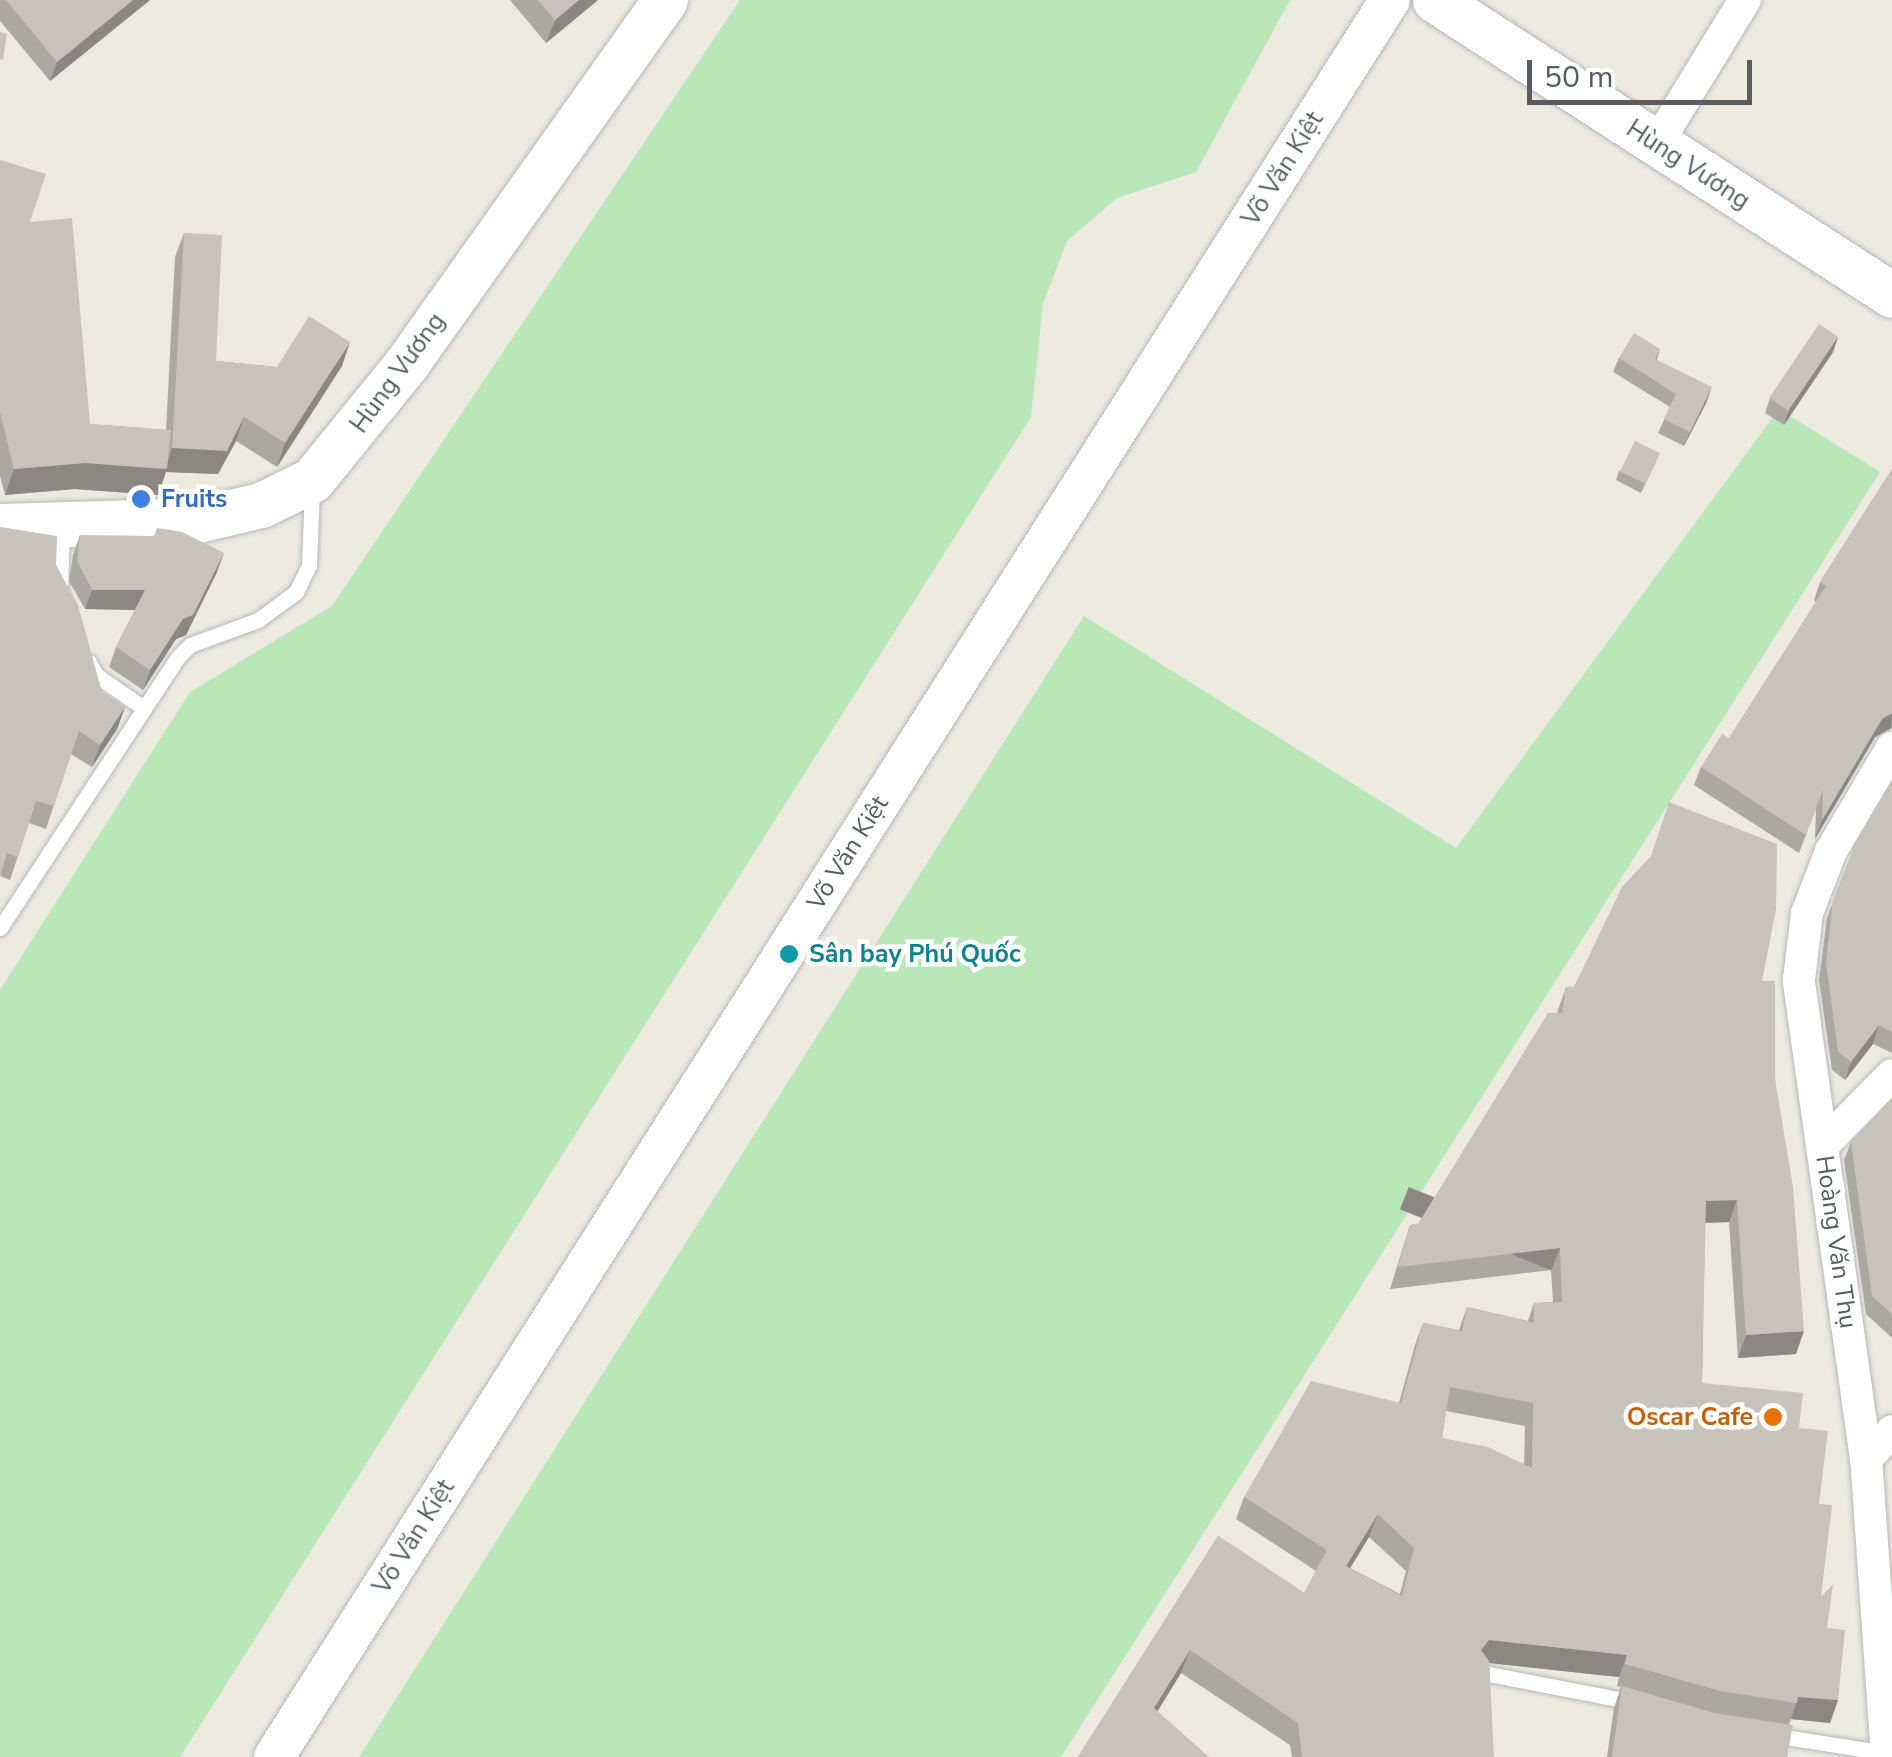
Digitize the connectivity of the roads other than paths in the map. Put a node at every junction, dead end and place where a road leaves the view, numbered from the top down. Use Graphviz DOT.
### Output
graph roads {
  1 [pos="665,0"];
  2 [pos="1390,0"];
  3 [pos="1435,0"];
  4 [pos="1745,0"];
  5 [pos="1656,145"];
  6 [pos="1892,295"];
  7 [pos="312,480"];
  8 [pos="62,525"];
  9 [pos="0,526"];
  10 [pos="71,611"];
  11 [pos="83,638"];
  12 [pos="142,707"];
  13 [pos="1892,748"];
  14 [pos="0,928"];
  15 [pos="1892,1075"];
  16 [pos="1823,1145"];
  17 [pos="1892,1431"];
  18 [pos="1866,1459"];
  19 [pos="1484,1674"];
  20 [pos="1655,1708"];
  21 [pos="1749,1731"];
  22 [pos="1887,1755"];
  23 [pos="274,1757"];
  1 -- 7 [label="main road, Hùng Vương"];
  2 -- 23 [label="street, Võ Văn Kiệt"];
  3 -- 5 [label="main road, Hùng Vương"];
  4 -- 5 [label="street"];
  5 -- 6 [label="main road, Hùng Vương"];
  7 -- 8 [label="main road, Hùng Vương"];
  7 -- 12 [label="lane"];
  8 -- 9 [label="main road, Hùng Vương"];
  8 -- 10 [label="lane"];
  11 -- 12 [label="lane"];
  12 -- 14 [label="lane"];
  13 -- 16 [label="street, Hoàng Văn Thụ"];
  15 -- 16 [label="street"];
  16 -- 18 [label="street, Hoàng Văn Thụ"];
  17 -- 18 [label="street"];
  18 -- 22 [label="street, Hoàng Văn Thụ"];
  19 -- 20 [label="lane"];
  21 -- 22 [label="lane"];
}
